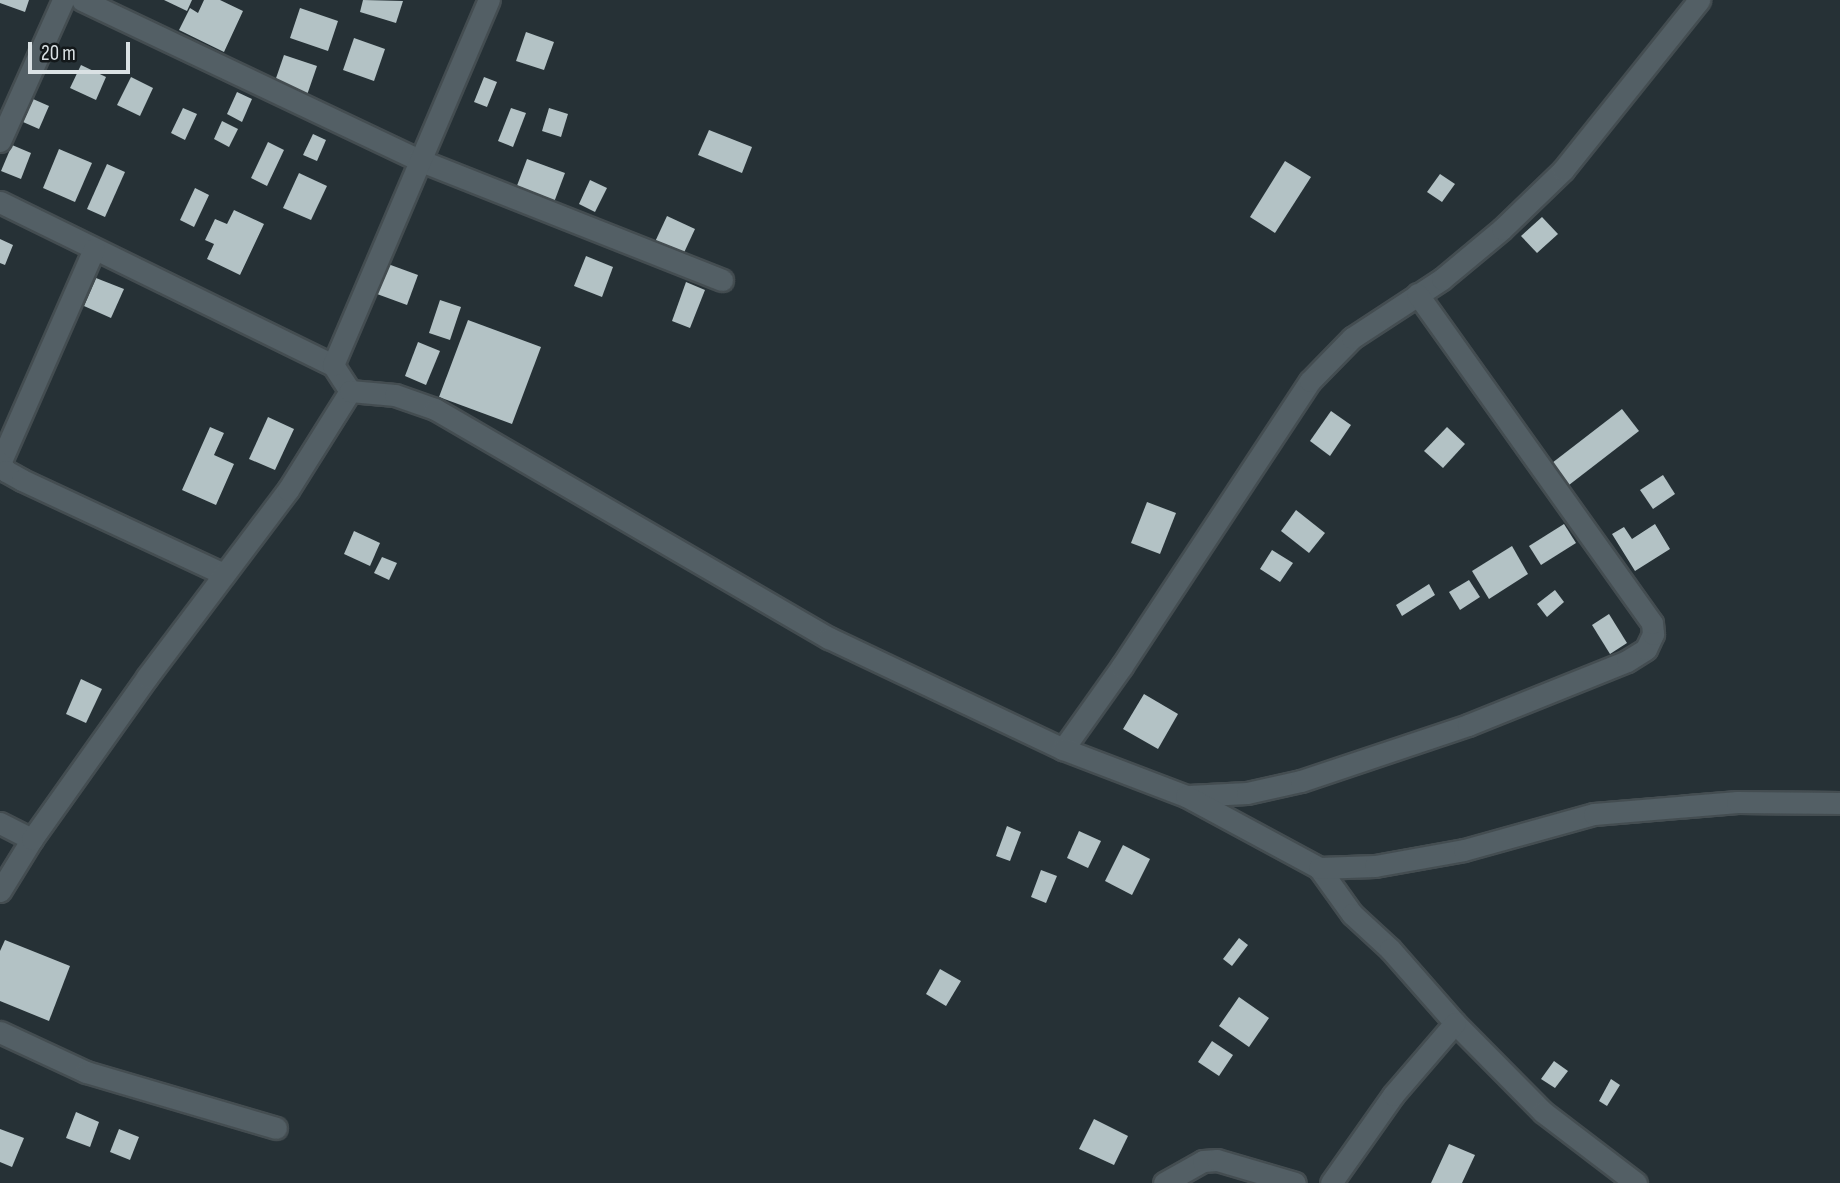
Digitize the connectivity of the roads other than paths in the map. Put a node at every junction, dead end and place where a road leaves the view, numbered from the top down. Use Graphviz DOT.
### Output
graph roads {
  1 [pos="63,0"];
  2 [pos="82,0"];
  3 [pos="489,0"];
  4 [pos="1699,0"];
  5 [pos="0,141"];
  6 [pos="419,160"];
  7 [pos="0,202"];
  8 [pos="94,249"];
  9 [pos="722,280"];
  10 [pos="1417,294"];
  11 [pos="333,365"];
  12 [pos="350,391"];
  13 [pos="224,574"];
  14 [pos="1063,749"];
  15 [pos="1186,796"];
  16 [pos="1840,803"];
  17 [pos="0,823"];
  18 [pos="32,839"];
  19 [pos="1318,868"];
  20 [pos="0,891"];
  21 [pos="1455,1023"];
  22 [pos="0,1032"];
  23 [pos="276,1128"];
  24 [pos="1164,1183"];
  25 [pos="1295,1183"];
  26 [pos="1331,1183"];
  27 [pos="1636,1183"];
  1 -- 5 [label="street"];
  2 -- 6 [label="street"];
  3 -- 6 [label="street"];
  4 -- 10 [label="street"];
  6 -- 9 [label="street"];
  6 -- 11 [label="street"];
  7 -- 8 [label="street"];
  8 -- 11 [label="street"];
  8 -- 13 [label="street"];
  10 -- 14 [label="street"];
  10 -- 15 [label="street"];
  11 -- 12 [label="street"];
  12 -- 13 [label="street"];
  12 -- 14 [label="street"];
  13 -- 18 [label="street"];
  14 -- 15 [label="street"];
  15 -- 19 [label="street"];
  16 -- 19 [label="street"];
  17 -- 18 [label="street"];
  18 -- 20 [label="street"];
  19 -- 21 [label="street"];
  21 -- 26 [label="street"];
  21 -- 27 [label="street"];
  22 -- 23 [label="street"];
  24 -- 25 [label="street"];
}
